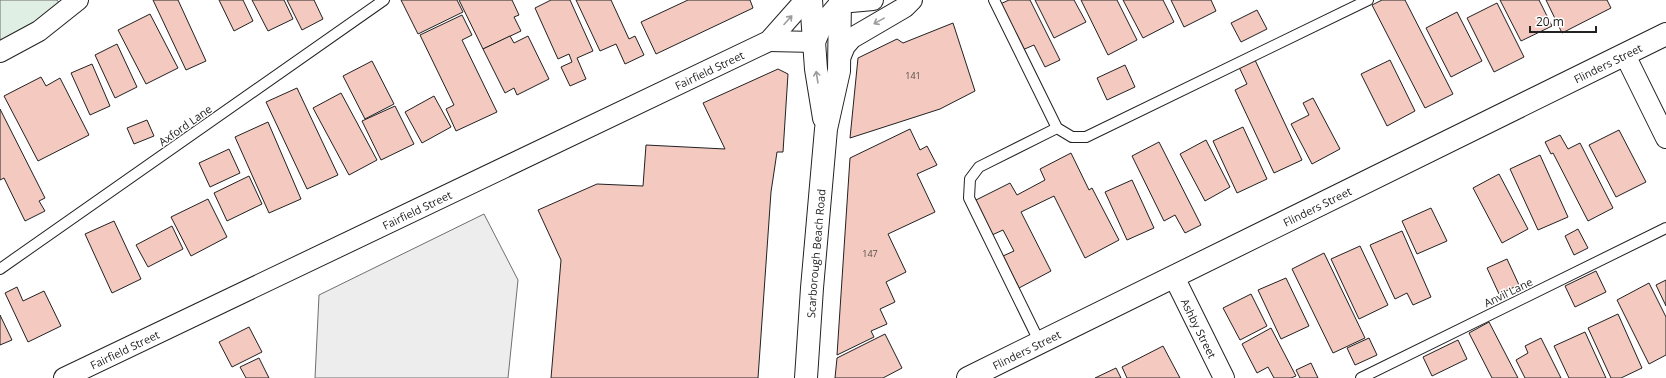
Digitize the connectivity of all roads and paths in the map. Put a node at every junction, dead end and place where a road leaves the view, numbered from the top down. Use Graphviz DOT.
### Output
graph roads {
  1 [pos="78,0"];
  2 [pos="384,0"];
  3 [pos="808,0"];
  4 [pos="811,0"];
  5 [pos="873,0"];
  6 [pos="912,0"];
  7 [pos="994,0"];
  8 [pos="1368,0"];
  9 [pos="840,2"];
  10 [pos="1666,34"];
  11 [pos="769,40"];
  12 [pos="815,42"];
  13 [pos="0,52"];
  14 [pos="1625,55"];
  15 [pos="840,58"];
  16 [pos="1057,128"];
  17 [pos="826,129"];
  18 [pos="1666,138"];
  19 [pos="1666,228"];
  20 [pos="0,269"];
  21 [pos="1174,277"];
  22 [pos="1040,343"];
  23 [pos="64,378"];
  24 [pos="806,378"];
  25 [pos="968,378"];
  26 [pos="1224,378"];
  27 [pos="1361,378"];
  1 -- 13 [label="street"];
  2 -- 20 [label="lane, Axford Lane"];
  11 -- 3 [label="street, Fairfield Street, one-way"];
  4 -- 12 [label="street, Scarborough Beach Road"];
  5 -- 9 [label="street"];
  6 -- 15 [label="street, one-way"];
  7 -- 16 [label="lane"];
  8 -- 16 [label="lane"];
  9 -- 12 [label="street"];
  9 -- 15 [label="street, Scarborough Beach Road"];
  10 -- 14 [label="street, Flinders Street"];
  11 -- 12 [label="street, Fairfield Street"];
  11 -- 23 [label="street, Fairfield Street"];
  17 -- 12 [label="street, Scarborough Beach Road, one-way"];
  14 -- 18 [label="street"];
  14 -- 21 [label="street, Flinders Street"];
  15 -- 17 [label="street, Scarborough Beach Road"];
  16 -- 22 [label="lane"];
  17 -- 24 [label="street, Scarborough Beach Road"];
  19 -- 27 [label="lane, Anvil Lane"];
  21 -- 22 [label="street, Flinders Street"];
  21 -- 26 [label="street, Ashby Street"];
  22 -- 25 [label="street, Flinders Street"];
}
